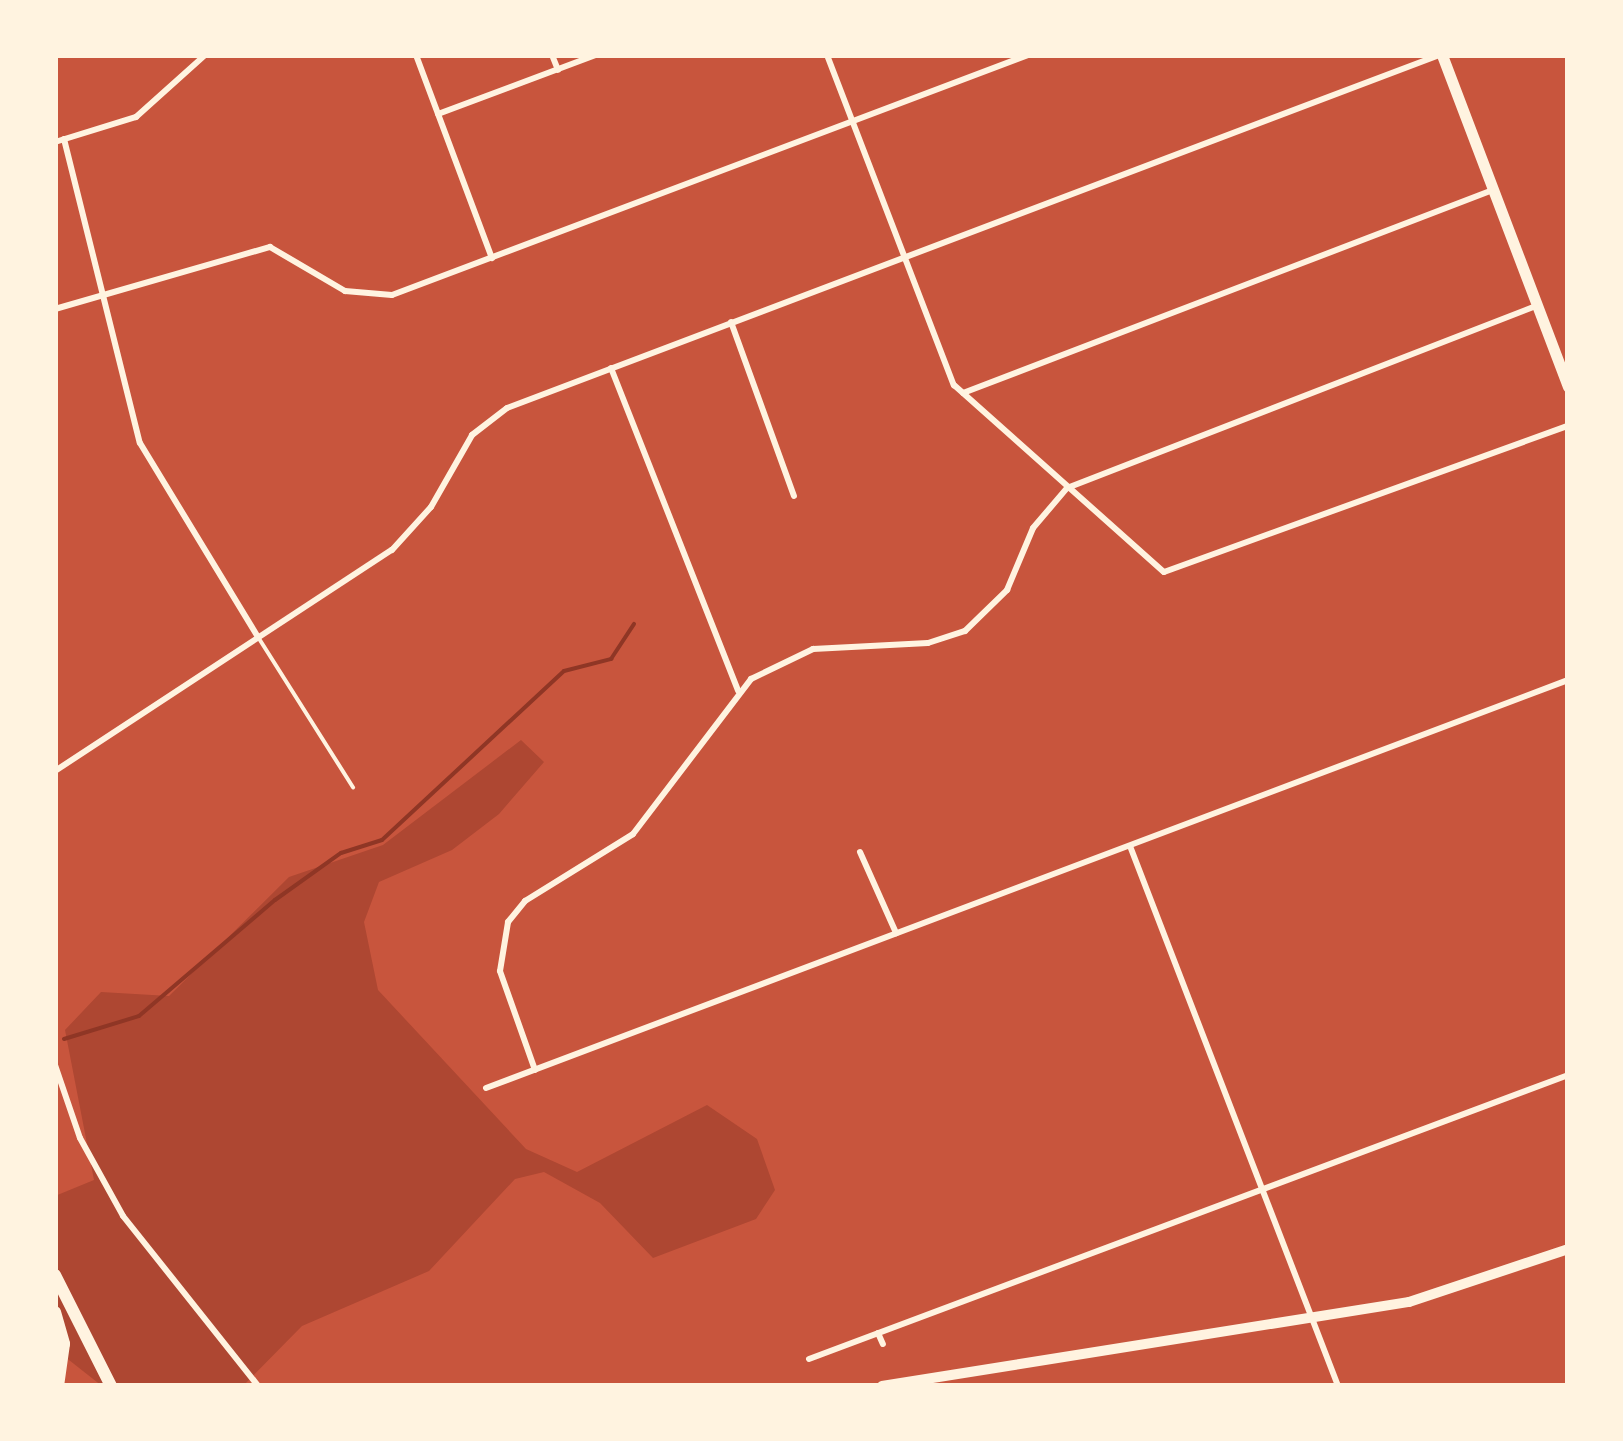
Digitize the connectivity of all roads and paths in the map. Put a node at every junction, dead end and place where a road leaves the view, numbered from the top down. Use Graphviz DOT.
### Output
graph roads {
  1 [pos="206,55"];
  2 [pos="416,55"];
  3 [pos="552,55"];
  4 [pos="596,55"];
  5 [pos="827,55"];
  6 [pos="1028,55"];
  7 [pos="1441,55"];
  8 [pos="558,70"];
  9 [pos="438,114"];
  10 [pos="852,122"];
  11 [pos="64,139"];
  12 [pos="55,142"];
  13 [pos="1494,190"];
  14 [pos="492,258"];
  15 [pos="905,258"];
  16 [pos="102,297"];
  17 [pos="1537,306"];
  18 [pos="55,309"];
  19 [pos="732,322"];
  20 [pos="611,368"];
  21 [pos="1568,387"];
  22 [pos="963,393"];
  23 [pos="1568,426"];
  24 [pos="1066,488"];
  25 [pos="794,496"];
  26 [pos="258,637"];
  27 [pos="1568,680"];
  28 [pos="738,691"];
  29 [pos="55,772"];
  30 [pos="354,788"];
  31 [pos="1130,846"];
  32 [pos="860,852"];
  33 [pos="896,932"];
  34 [pos="55,1065"];
  35 [pos="536,1070"];
  36 [pos="1568,1075"];
  37 [pos="486,1088"];
  38 [pos="1263,1190"];
  39 [pos="1568,1248"];
  40 [pos="55,1275"];
  41 [pos="55,1312"];
  42 [pos="1312,1318"];
  43 [pos="878,1333"];
  44 [pos="882,1344"];
  45 [pos="809,1359"];
  46 [pos="58,1386"];
  47 [pos="111,1386"];
  48 [pos="258,1386"];
  49 [pos="882,1386"];
  50 [pos="1338,1386"];
  1 -- 11 [label="street"];
  2 -- 9 [label="street"];
  3 -- 8 [label="street"];
  4 -- 8 [label="street"];
  5 -- 10 [label="street"];
  6 -- 10 [label="street"];
  7 -- 13 [label="main road"];
  7 -- 15 [label="street"];
  8 -- 9 [label="street"];
  9 -- 14 [label="street"];
  10 -- 14 [label="street"];
  10 -- 15 [label="street"];
  11 -- 12 [label="street"];
  11 -- 16 [label="street"];
  13 -- 17 [label="main road"];
  13 -- 22 [label="street"];
  14 -- 16 [label="street"];
  15 -- 19 [label="street"];
  15 -- 22 [label="street"];
  16 -- 18 [label="street"];
  16 -- 26 [label="street"];
  17 -- 21 [label="main road"];
  17 -- 24 [label="street"];
  19 -- 20 [label="street"];
  19 -- 25 [label="street"];
  20 -- 26 [label="street"];
  20 -- 28 [label="street"];
  22 -- 24 [label="street"];
  23 -- 24 [label="street"];
  24 -- 28 [label="street"];
  26 -- 29 [label="street"];
  26 -- 30 [label="lane"];
  27 -- 31 [label="street"];
  28 -- 35 [label="street"];
  31 -- 33 [label="street"];
  31 -- 38 [label="street"];
  32 -- 33 [label="street"];
  33 -- 35 [label="street"];
  34 -- 48 [label="street"];
  35 -- 37 [label="street"];
  36 -- 38 [label="street"];
  38 -- 42 [label="street"];
  38 -- 43 [label="street"];
  39 -- 42 [label="main road"];
  40 -- 47 [label="highway"];
  41 -- 46 [label="highway"];
  42 -- 49 [label="main road"];
  42 -- 50 [label="street"];
  43 -- 44 [label="street"];
  43 -- 45 [label="street"];
}
